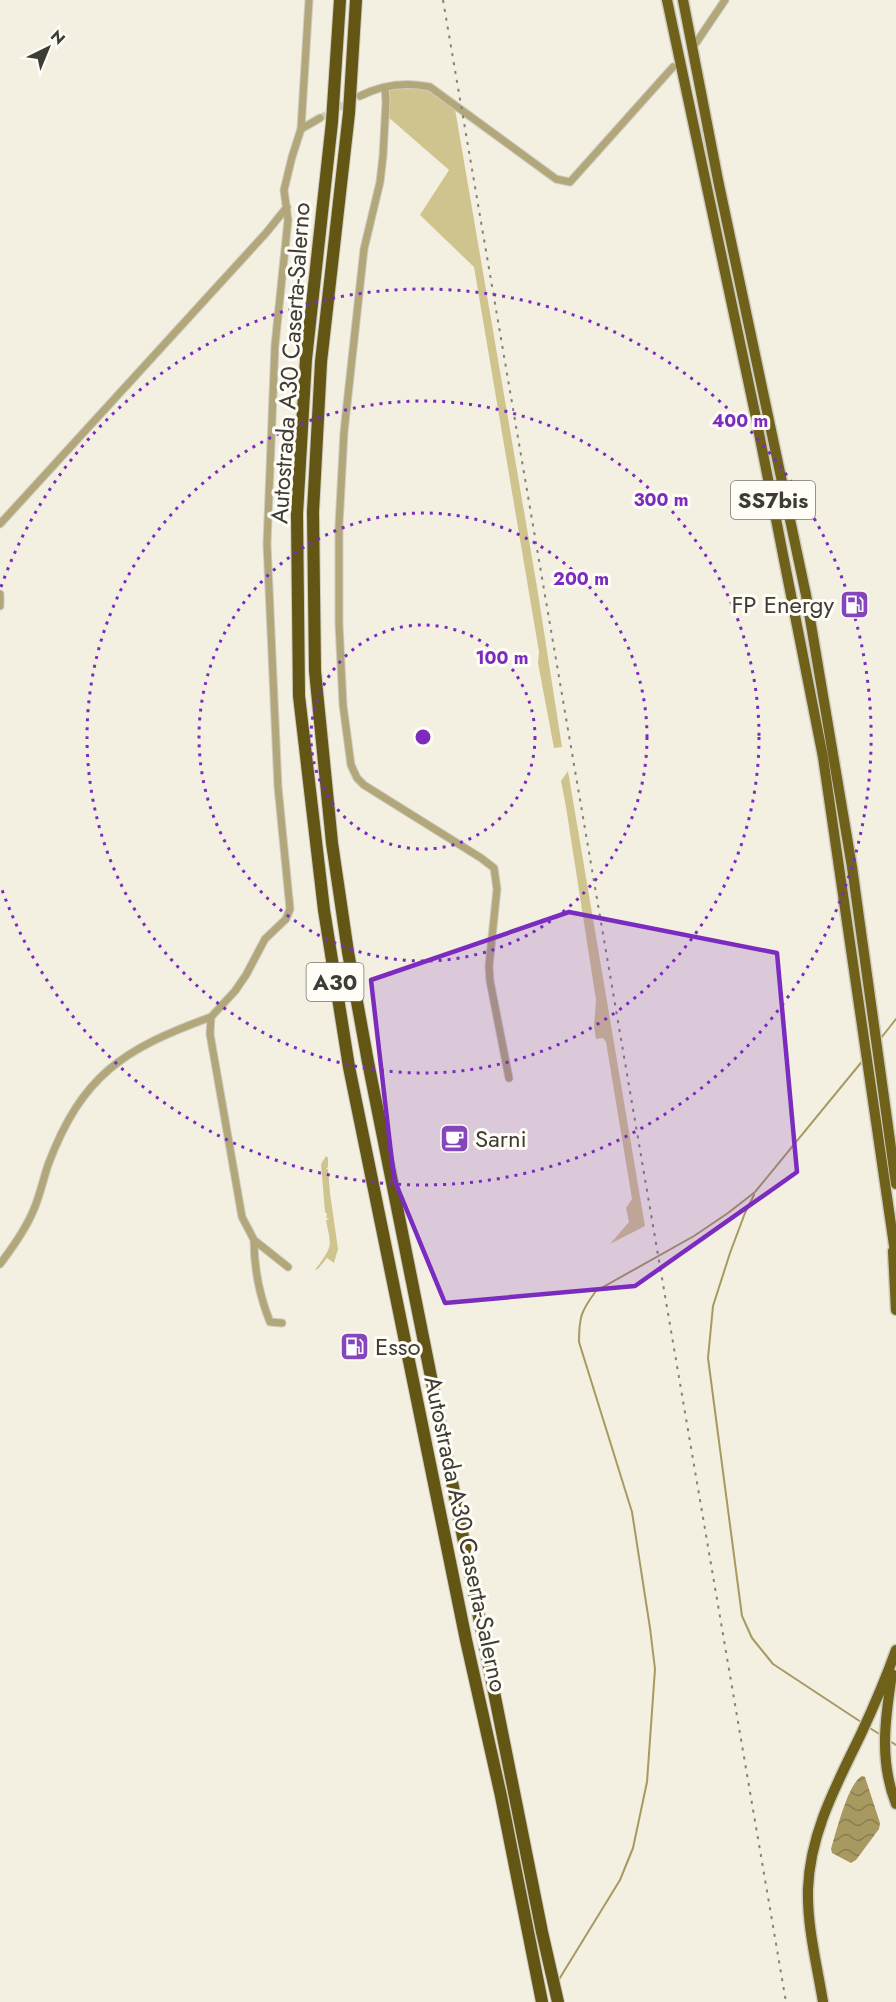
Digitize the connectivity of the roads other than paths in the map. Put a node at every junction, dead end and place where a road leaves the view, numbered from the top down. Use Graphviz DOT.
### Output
graph roads {
  1 [pos="309,0"];
  2 [pos="340,0"];
  3 [pos="356,0"];
  4 [pos="667,0"];
  5 [pos="683,0"];
  6 [pos="725,0"];
  7 [pos="696,44"];
  8 [pos="673,67"];
  9 [pos="385,88"];
  10 [pos="360,96"];
  11 [pos="320,118"];
  12 [pos="302,129"];
  13 [pos="287,207"];
  14 [pos="0,524"];
  15 [pos="211,1017"];
  16 [pos="509,1078"];
  17 [pos="896,1184"];
  18 [pos="891,1227"];
  19 [pos="254,1240"];
  20 [pos="896,1259"];
  21 [pos="0,1264"];
  22 [pos="288,1267"];
  23 [pos="896,1310"];
  24 [pos="282,1323"];
  25 [pos="896,1651"];
  26 [pos="896,1804"];
  27 [pos="542,2002"];
  28 [pos="558,2002"];
  29 [pos="823,2002"];
  1 -- 12 [label="street"];
  2 -- 27 [label="highway, Autostrada A30 Caserta-Salerno / A30"];
  3 -- 28 [label="highway, Autostrada A30 Caserta-Salerno / A30"];
  4 -- 18 [label="highway, SS7bis"];
  5 -- 17 [label="highway, SS7bis"];
  6 -- 7 [label="street"];
  8 -- 9 [label="street"];
  9 -- 10 [label="street"];
  9 -- 16 [label="street"];
  11 -- 12 [label="street"];
  12 -- 13 [label="street"];
  13 -- 14 [label="street"];
  13 -- 15 [label="street"];
  15 -- 19 [label="street"];
  15 -- 21 [label="street"];
  18 -- 20 [label="highway, SS7bis"];
  18 -- 23 [label="highway"];
  19 -- 22 [label="street"];
  19 -- 24 [label="street"];
  25 -- 26 [label="highway"];
  25 -- 29 [label="highway"];
}
